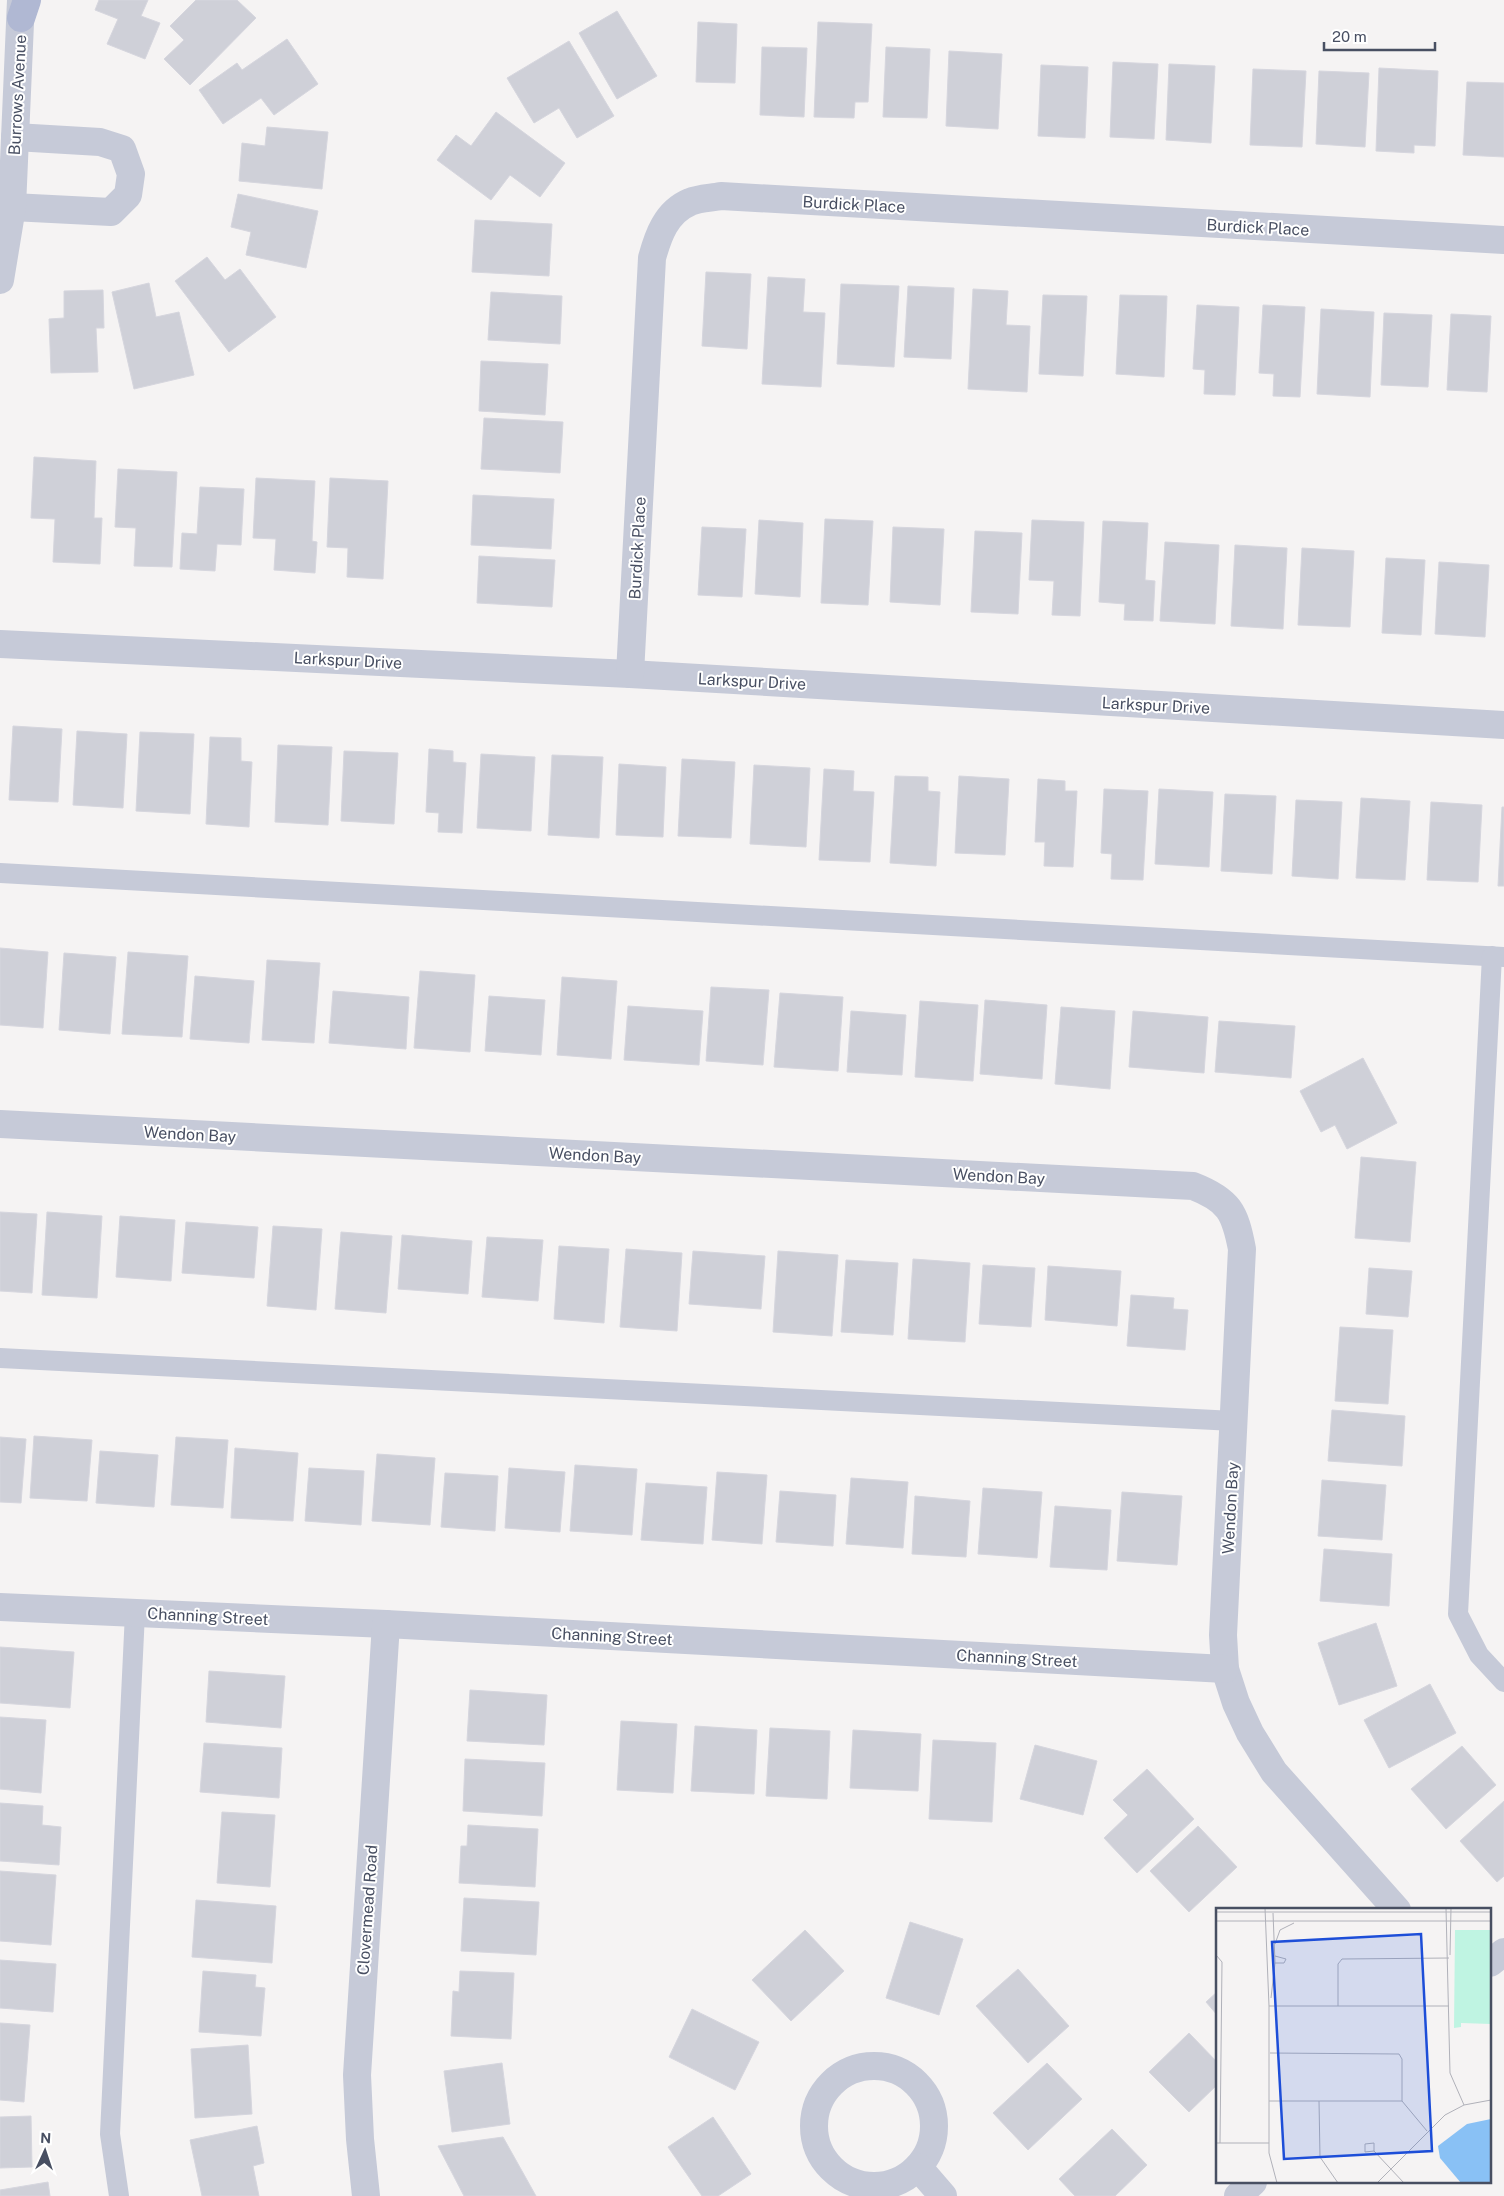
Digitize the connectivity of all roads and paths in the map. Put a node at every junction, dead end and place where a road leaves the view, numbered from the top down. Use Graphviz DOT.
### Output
graph roads {
  1 [pos="23,6"];
  2 [pos="15,137"];
  3 [pos="12,207"];
  4 [pos="1504,240"];
  5 [pos="0,280"];
  6 [pos="0,644"];
  7 [pos="630,674"];
  8 [pos="1504,725"];
  9 [pos="0,873"];
  10 [pos="1498,957"];
  11 [pos="0,1124"];
  12 [pos="0,1358"];
  13 [pos="1234,1421"];
  14 [pos="0,1607"];
  15 [pos="135,1613"];
  16 [pos="386,1624"];
  17 [pos="1225,1669"];
  18 [pos="1504,1682"];
  19 [pos="1395,1908"];
  20 [pos="1504,1952"];
  21 [pos="1492,1961"];
  22 [pos="918,2167"];
  23 [pos="1251,2184"];
  24 [pos="119,2196"];
  25 [pos="366,2196"];
  26 [pos="943,2196"];
  27 [pos="1238,2196"];
  1 -- 2 [label="street, Burrows Avenue"];
  2 -- 3 [label="street, Burrows Avenue"];
  2 -- 3 [label="street"];
  3 -- 5 [label="street, Burrows Avenue"];
  4 -- 7 [label="street, Burdick Place"];
  6 -- 7 [label="street, Larkspur Drive"];
  7 -- 8 [label="street, Larkspur Drive"];
  9 -- 10 [label="lane"];
  10 -- 18 [label="lane"];
  11 -- 13 [label="street, Wendon Bay"];
  12 -- 13 [label="lane"];
  13 -- 17 [label="street, Wendon Bay"];
  14 -- 15 [label="street, Channing Street"];
  15 -- 16 [label="street, Channing Street"];
  15 -- 24 [label="lane"];
  16 -- 17 [label="street, Channing Street"];
  16 -- 25 [label="street, Clovermead Road"];
  17 -- 19 [label="street, Wendon Bay"];
  20 -- 21 [label="street"];
  22 -- 22 [label="street"];
  22 -- 26 [label="street"];
  23 -- 27 [label="street"];
}
